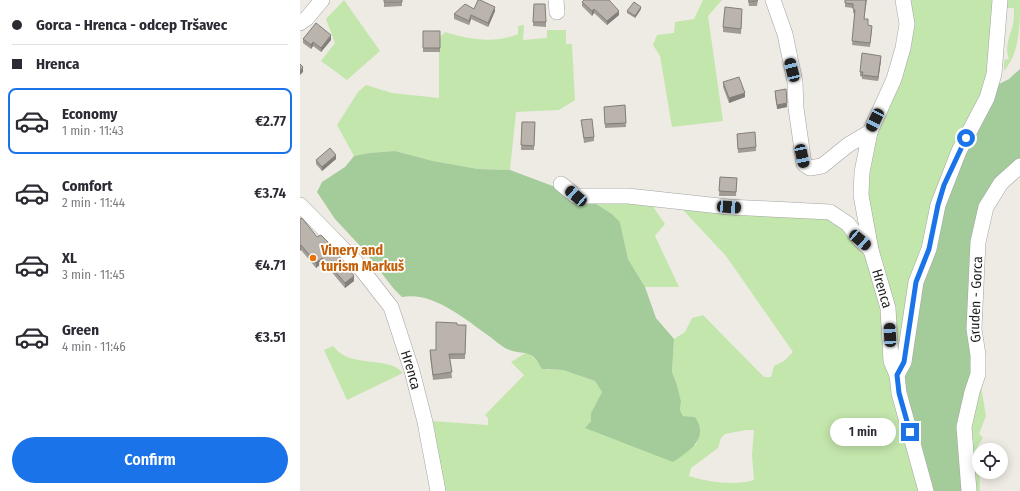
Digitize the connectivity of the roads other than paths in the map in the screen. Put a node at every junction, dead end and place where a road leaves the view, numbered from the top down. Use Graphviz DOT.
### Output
graph roads {
  1 [pos="324,0"];
  2 [pos="773,0"];
  3 [pos="902,0"];
  4 [pos="1000,0"];
  5 [pos="303,20"];
  6 [pos="870,132"];
  7 [pos="1020,166"];
  8 [pos="561,184"];
  9 [pos="300,205"];
  10 [pos="871,250"];
  11 [pos="897,375"];
  12 [pos="438,491"];
  13 [pos="926,491"];
  14 [pos="969,491"];
  1 -- 5 [label="street"];
  2 -- 6 [label="street"];
  3 -- 6 [label="street, Hrenca"];
  4 -- 11 [label="street"];
  6 -- 10 [label="street, Hrenca"];
  7 -- 14 [label="street, Gruden - Gorca"];
  8 -- 10 [label="street"];
  9 -- 12 [label="street, Hrenca"];
  10 -- 11 [label="street, Hrenca"];
  11 -- 13 [label="street, Hrenca"];
}
